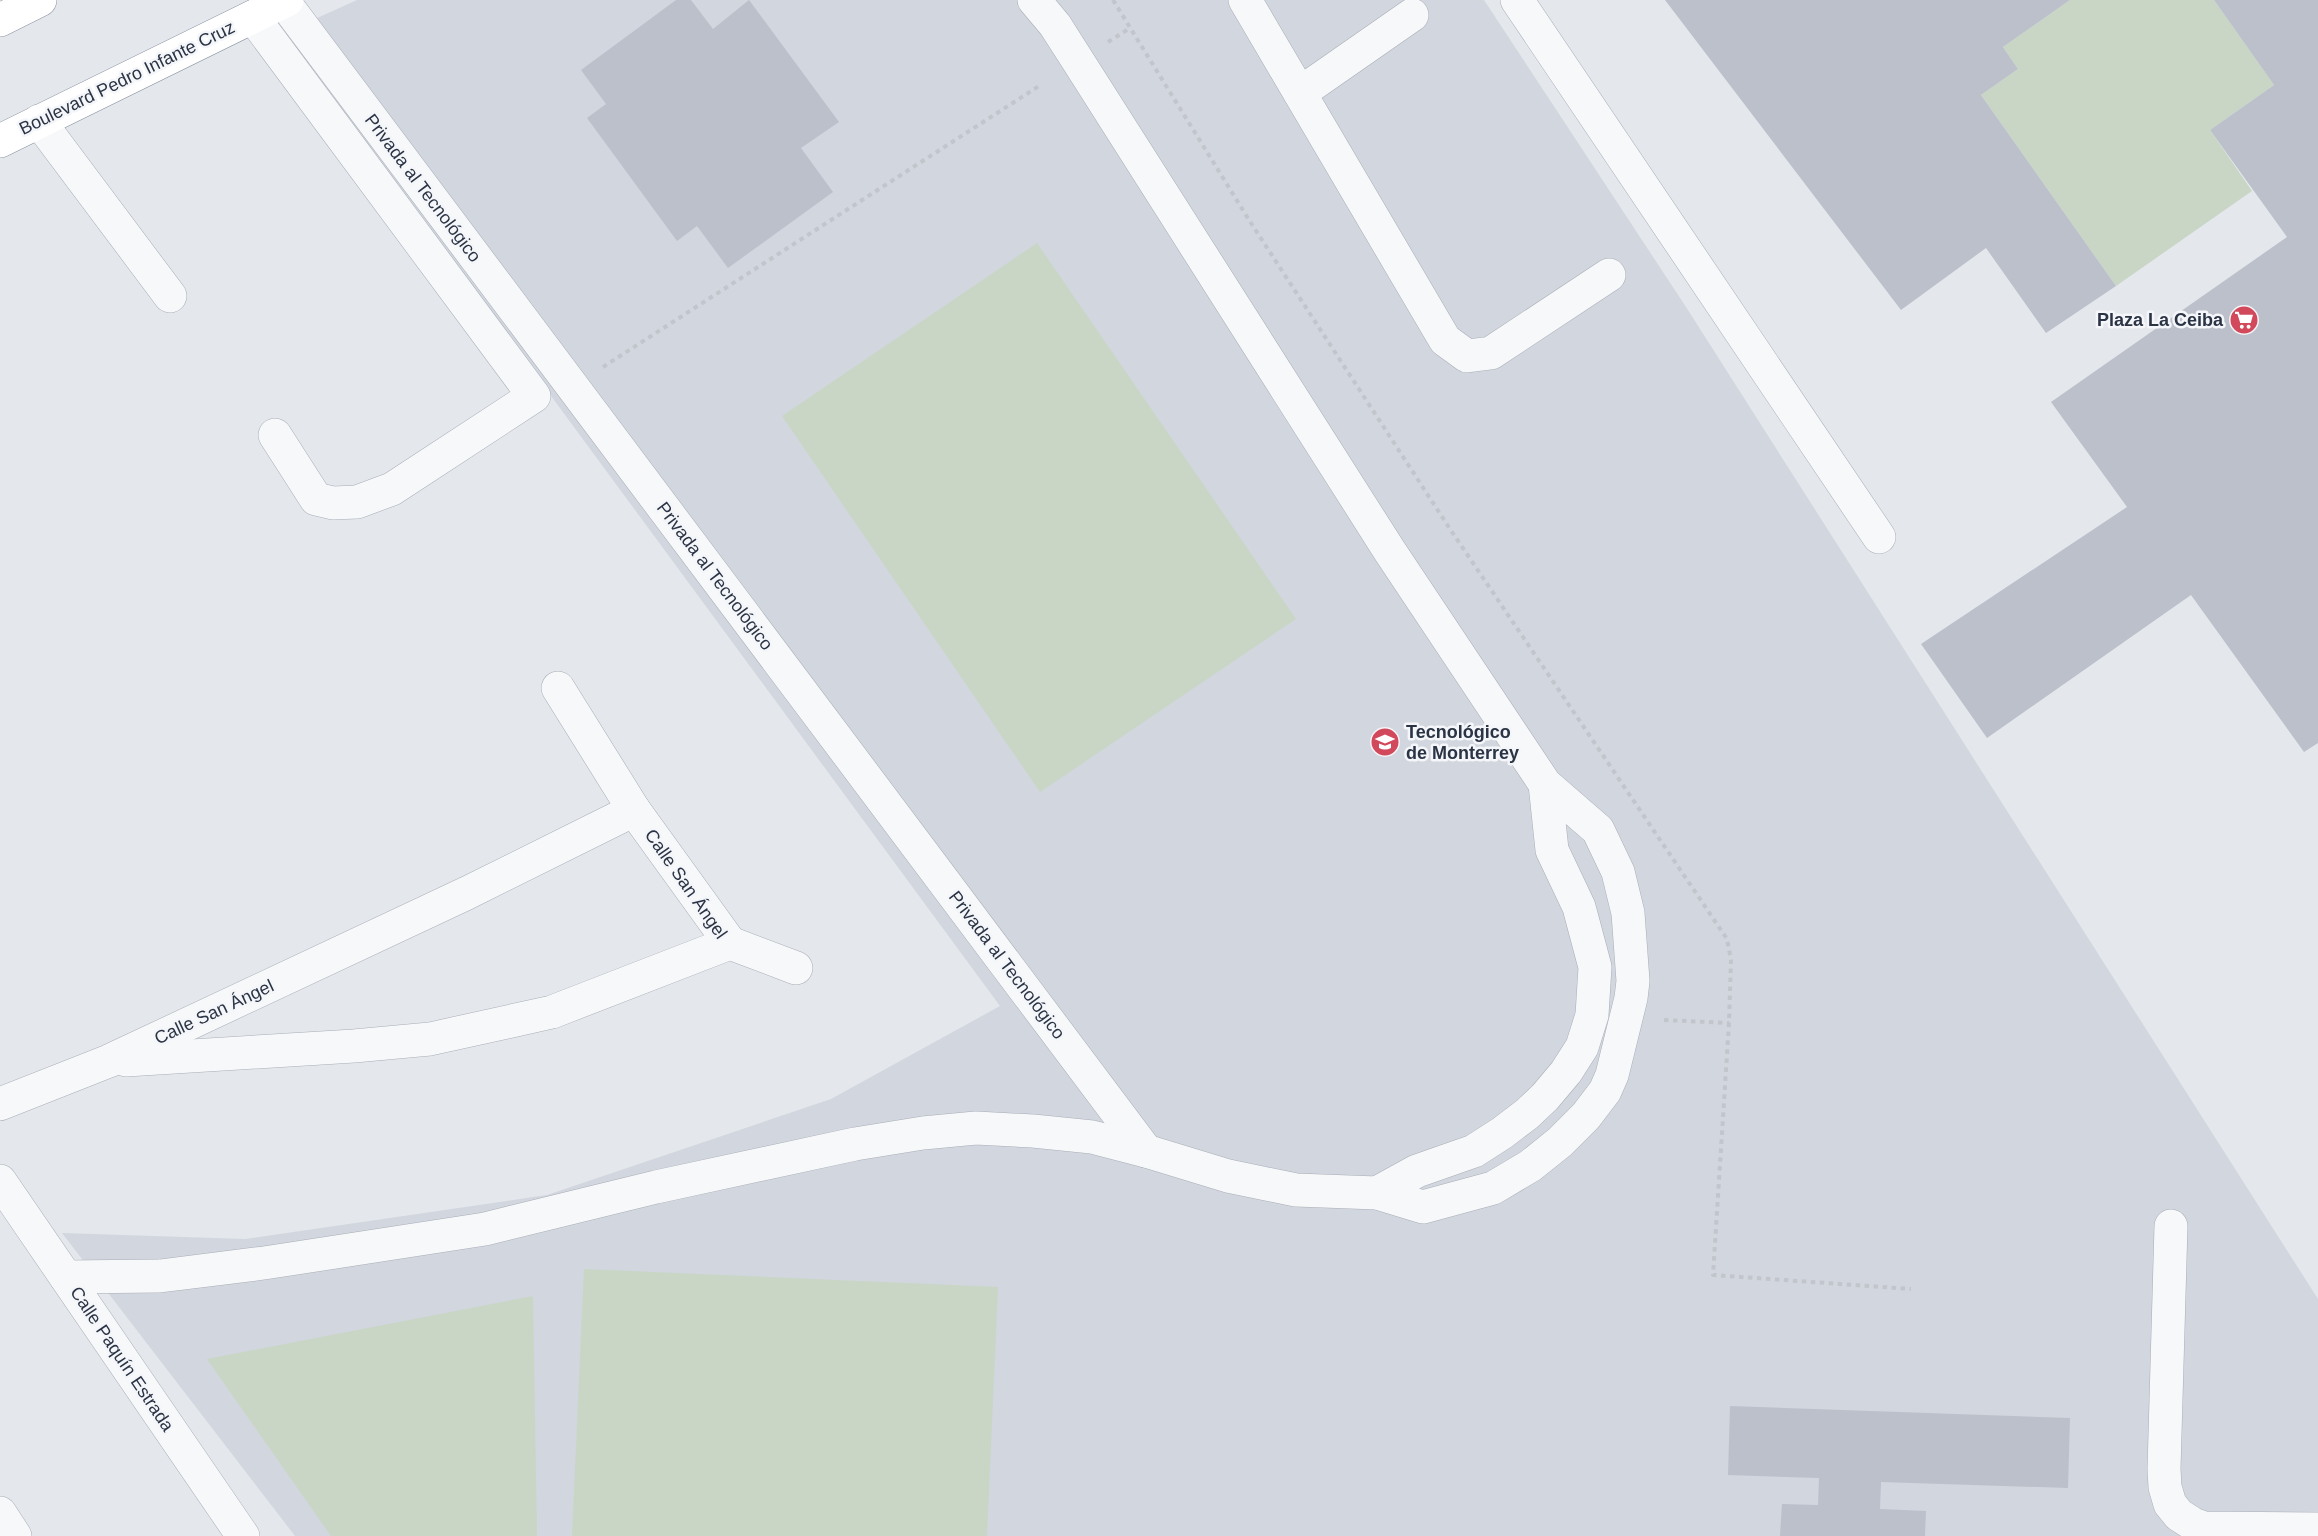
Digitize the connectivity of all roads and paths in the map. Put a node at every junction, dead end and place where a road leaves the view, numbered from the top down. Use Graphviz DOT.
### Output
graph roads {
  1 [pos="40,0"];
  2 [pos="1034,0"];
  3 [pos="1245,0"];
  4 [pos="1517,0"];
  5 [pos="285,1"];
  6 [pos="1412,15"];
  7 [pos="253,17"];
  8 [pos="0,20"];
  9 [pos="1039,86"];
  10 [pos="1300,93"];
  11 [pos="39,121"];
  12 [pos="0,141"];
  13 [pos="1609,274"];
  14 [pos="170,296"];
  15 [pos="572,387"];
  16 [pos="275,435"];
  17 [pos="1879,537"];
  18 [pos="558,687"];
  19 [pos="1545,784"];
  20 [pos="634,810"];
  21 [pos="730,943"];
  22 [pos="796,968"];
  23 [pos="1698,1021"];
  24 [pos="1729,1023"];
  25 [pos="109,1061"];
  26 [pos="0,1104"];
  27 [pos="1146,1151"];
  28 [pos="0,1181"];
  29 [pos="1377,1193"];
  30 [pos="2171,1226"];
  31 [pos="66,1277"];
  32 [pos="0,1513"];
  33 [pos="2318,1529"];
  34 [pos="15,1536"];
  35 [pos="243,1536"];
  1 -- 8 [label="highway"];
  2 -- 19 [label="street"];
  3 -- 10 [label="street"];
  4 -- 17 [label="street"];
  5 -- 7 [label="highway, Boulevard Pedro Infante Cruz"];
  5 -- 15 [label="street, Privada al Tecnológico"];
  6 -- 10 [label="street"];
  7 -- 11 [label="highway, Boulevard Pedro Infante Cruz"];
  7 -- 16 [label="street"];
  9 -- 15 [label="path"];
  10 -- 13 [label="street"];
  11 -- 12 [label="highway, Boulevard Pedro Infante Cruz"];
  11 -- 14 [label="street"];
  15 -- 27 [label="street, Privada al Tecnológico"];
  18 -- 20 [label="street"];
  19 -- 29 [label="street"];
  19 -- 29 [label="street"];
  20 -- 21 [label="street, Calle San Ángel"];
  20 -- 25 [label="street, Calle San Ángel"];
  21 -- 22 [label="street"];
  21 -- 25 [label="street, Calle San Ángel"];
  23 -- 24 [label="path"];
  25 -- 26 [label="street, Calle San Ángel"];
  27 -- 29 [label="street"];
  27 -- 31 [label="street"];
  28 -- 31 [label="street, Calle Paquín Estrada"];
  30 -- 33 [label="street"];
  31 -- 35 [label="street, Calle Paquín Estrada"];
  32 -- 34 [label="street"];
}
